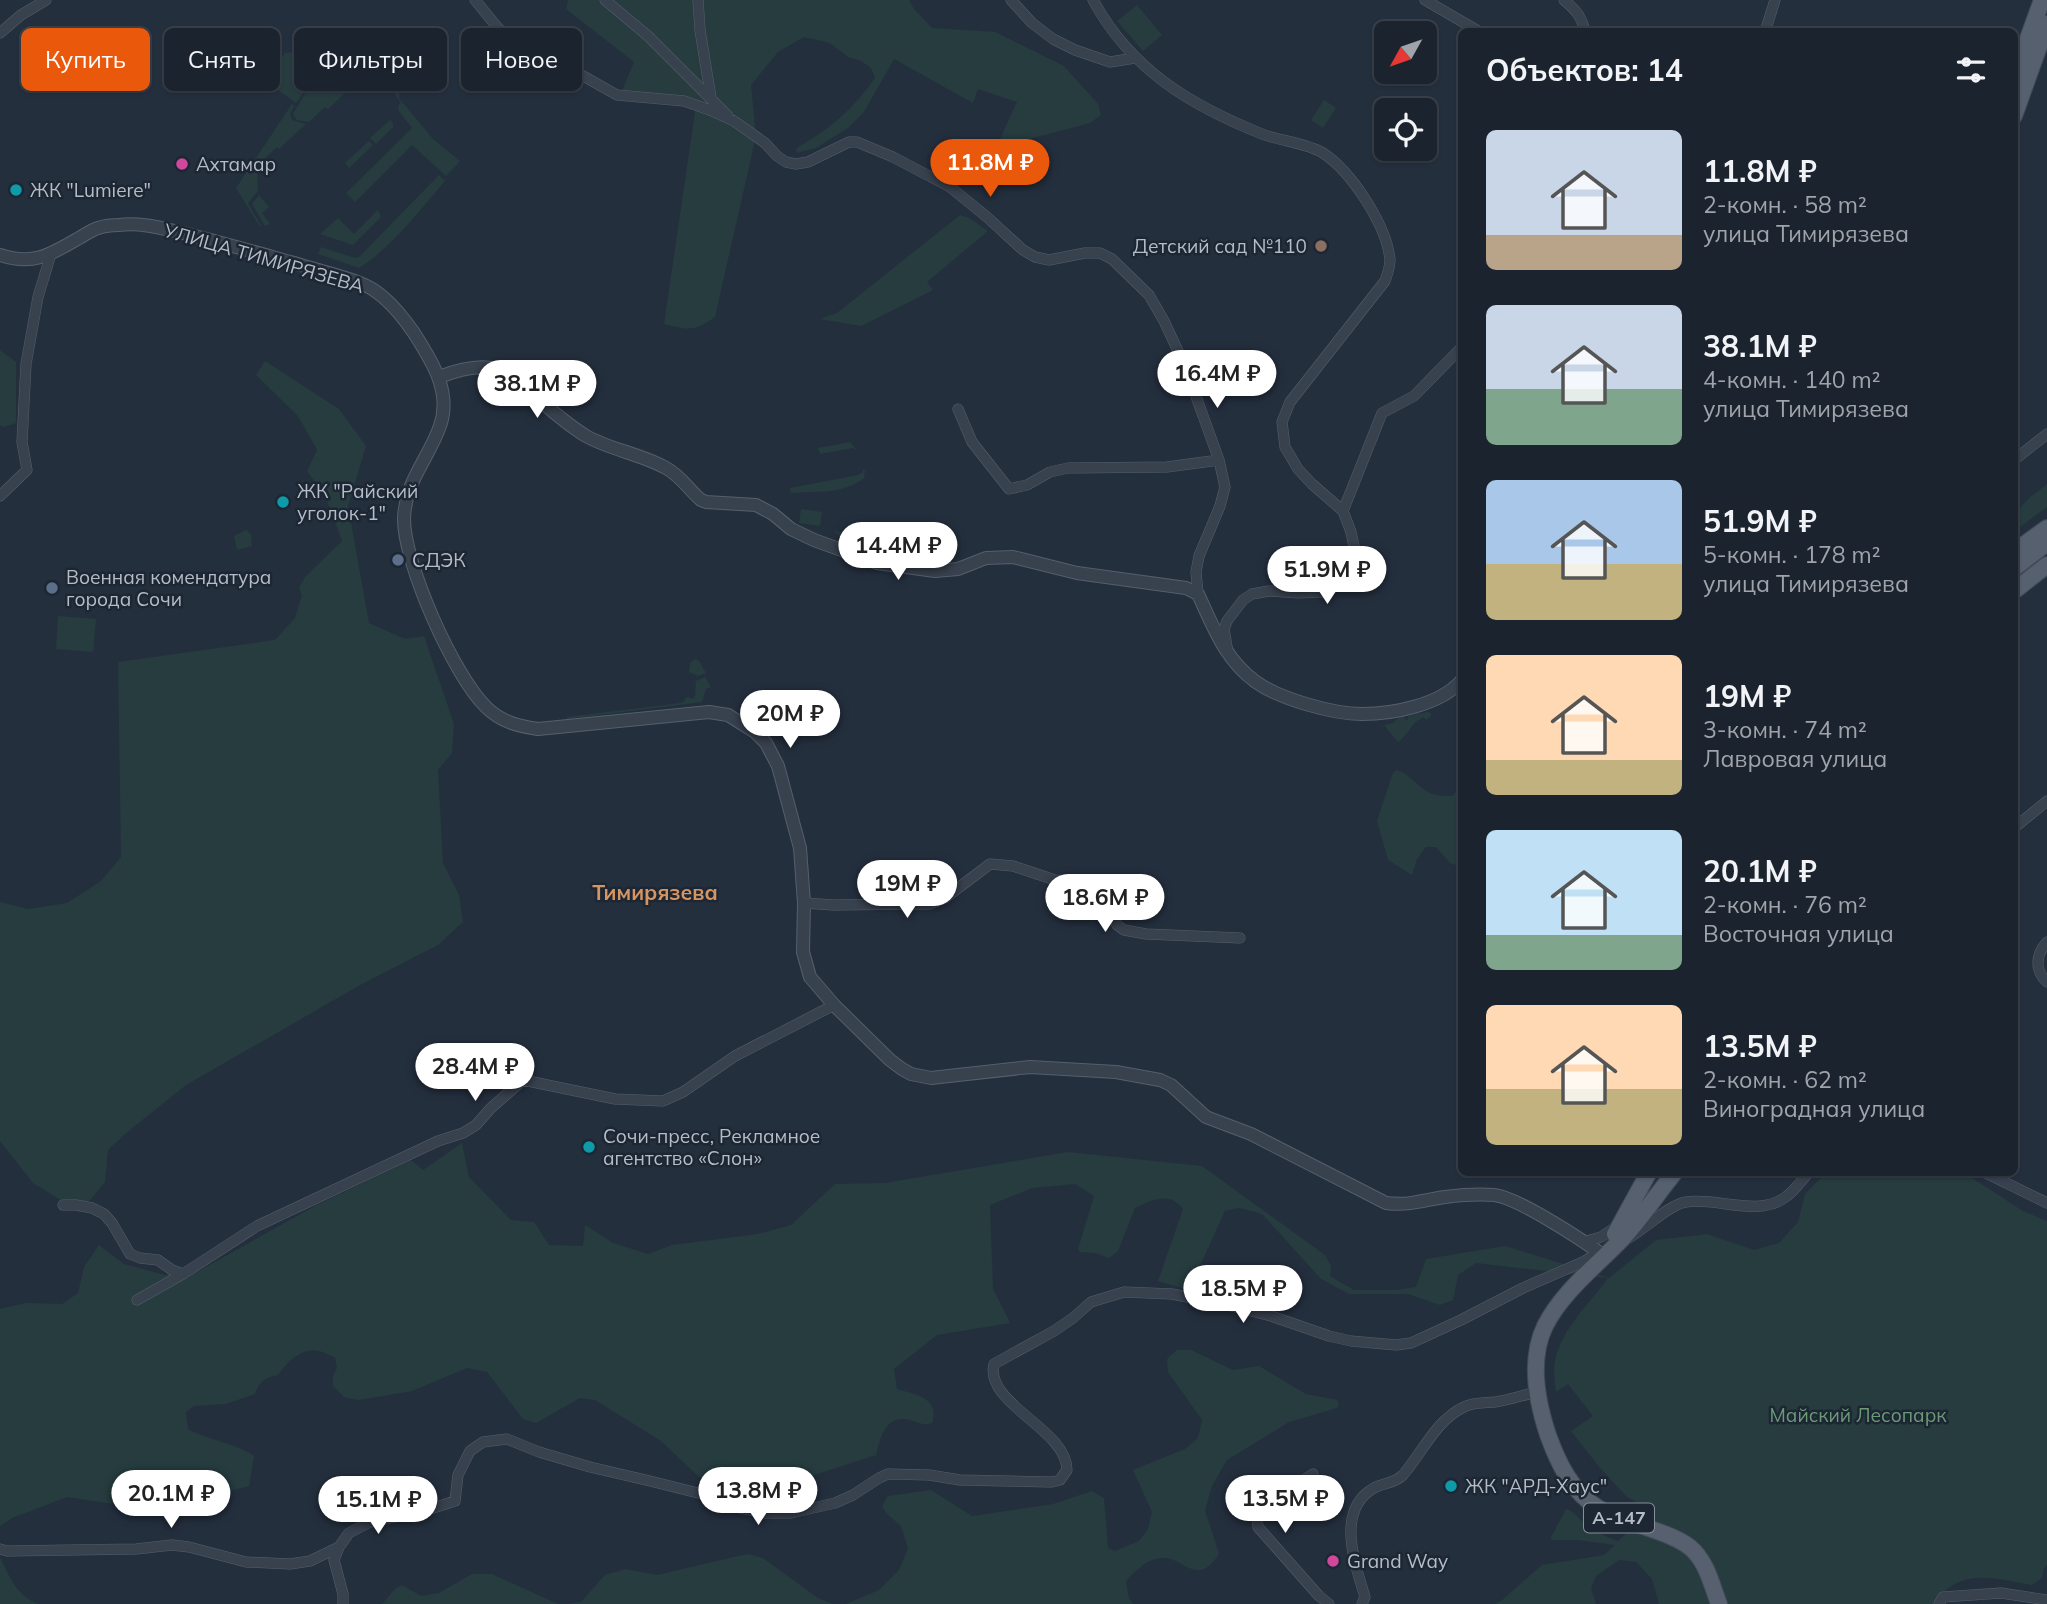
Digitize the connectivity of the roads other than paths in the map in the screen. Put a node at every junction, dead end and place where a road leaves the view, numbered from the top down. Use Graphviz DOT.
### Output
graph roads {
  1 [pos="46,0"];
  2 [pos="475,0"];
  3 [pos="605,0"];
  4 [pos="698,0"];
  5 [pos="1011,0"];
  6 [pos="1093,0"];
  7 [pos="1424,0"];
  8 [pos="1564,0"];
  9 [pos="1775,0"];
  10 [pos="2042,0"];
  11 [pos="2047,24"];
  12 [pos="1473,28"];
  13 [pos="1584,28"];
  14 [pos="1766,28"];
  15 [pos="0,33"];
  16 [pos="1135,58"];
  17 [pos="2018,66"];
  18 [pos="711,99"];
  19 [pos="2018,105"];
  20 [pos="734,121"];
  21 [pos="51,254"];
  22 [pos="0,255"];
  23 [pos="1458,351"];
  24 [pos="439,377"];
  25 [pos="958,410"];
  26 [pos="2047,434"];
  27 [pos="2018,457"];
  28 [pos="1219,460"];
  29 [pos="0,496"];
  30 [pos="1343,512"];
  31 [pos="2047,528"];
  32 [pos="2047,543"];
  33 [pos="2018,549"];
  34 [pos="2018,565"];
  35 [pos="2047,565"];
  36 [pos="2018,588"];
  37 [pos="1198,594"];
  38 [pos="1234,663"];
  39 [pos="1458,685"];
  40 [pos="2047,801"];
  41 [pos="2018,825"];
  42 [pos="804,903"];
  43 [pos="1240,938"];
  44 [pos="2047,942"];
  45 [pos="2047,982"];
  46 [pos="834,1006"];
  47 [pos="1647,1176"];
  48 [pos="1658,1176"];
  49 [pos="1672,1176"];
  50 [pos="1805,1176"];
  51 [pos="1992,1176"];
  52 [pos="2047,1203"];
  53 [pos="63,1205"];
  54 [pos="1624,1219"];
  55 [pos="1583,1242"];
  56 [pos="1604,1253"];
  57 [pos="183,1274"];
  58 [pos="137,1300"];
  59 [pos="1537,1392"];
  60 [pos="1313,1474"];
  61 [pos="338,1547"];
  62 [pos="0,1549"];
  63 [pos="2047,1600"];
  64 [pos="343,1604"];
  65 [pos="1329,1604"];
  66 [pos="1362,1604"];
  67 [pos="1719,1604"];
  68 [pos="1939,1604"];
  1 -- 15 [label="street"];
  2 -- 20 [label="street"];
  3 -- 18 [label="street"];
  4 -- 18 [label="street"];
  5 -- 16 [label="street"];
  6 -- 16 [label="street"];
  7 -- 12 [label="street"];
  8 -- 13 [label="street"];
  9 -- 14 [label="street"];
  10 -- 17 [label="main road"];
  11 -- 19 [label="main road"];
  16 -- 30 [label="street"];
  18 -- 20 [label="street"];
  20 -- 28 [label="street"];
  21 -- 22 [label="street, УЛИЦА ТИМИРЯЗЕВА"];
  21 -- 24 [label="street, УЛИЦА ТИМИРЯЗЕВА"];
  21 -- 29 [label="street"];
  23 -- 30 [label="street"];
  24 -- 37 [label="street"];
  24 -- 42 [label="street, УЛИЦА ТИМИРЯЗЕВА"];
  25 -- 28 [label="street"];
  26 -- 27 [label="street"];
  28 -- 37 [label="street"];
  30 -- 38 [label="street"];
  31 -- 33 [label="main road"];
  32 -- 34 [label="main road"];
  35 -- 36 [label="main road"];
  37 -- 38 [label="street"];
  38 -- 39 [label="street"];
  40 -- 41 [label="street"];
  42 -- 43 [label="street"];
  42 -- 46 [label="street, УЛИЦА ТИМИРЯЗЕВА"];
  44 -- 45 [label="street"];
  46 -- 55 [label="street, УЛИЦА ТИМИРЯЗЕВА"];
  46 -- 57 [label="street"];
  47 -- 54 [label="main road, А-147"];
  48 -- 56 [label="main road, А-147"];
  49 -- 56 [label="main road, А-147"];
  50 -- 56 [label="street"];
  51 -- 52 [label="street"];
  53 -- 57 [label="street"];
  54 -- 55 [label="street"];
  54 -- 56 [label="main road, А-147"];
  55 -- 56 [label="street, УЛИЦА ТИМИРЯЗЕВА"];
  56 -- 59 [label="main road, А-147"];
  56 -- 61 [label="street"];
  57 -- 58 [label="street"];
  59 -- 66 [label="street"];
  59 -- 67 [label="main road, А-147"];
  60 -- 65 [label="street"];
  61 -- 62 [label="street"];
  61 -- 64 [label="street"];
  63 -- 68 [label="street"];
}
